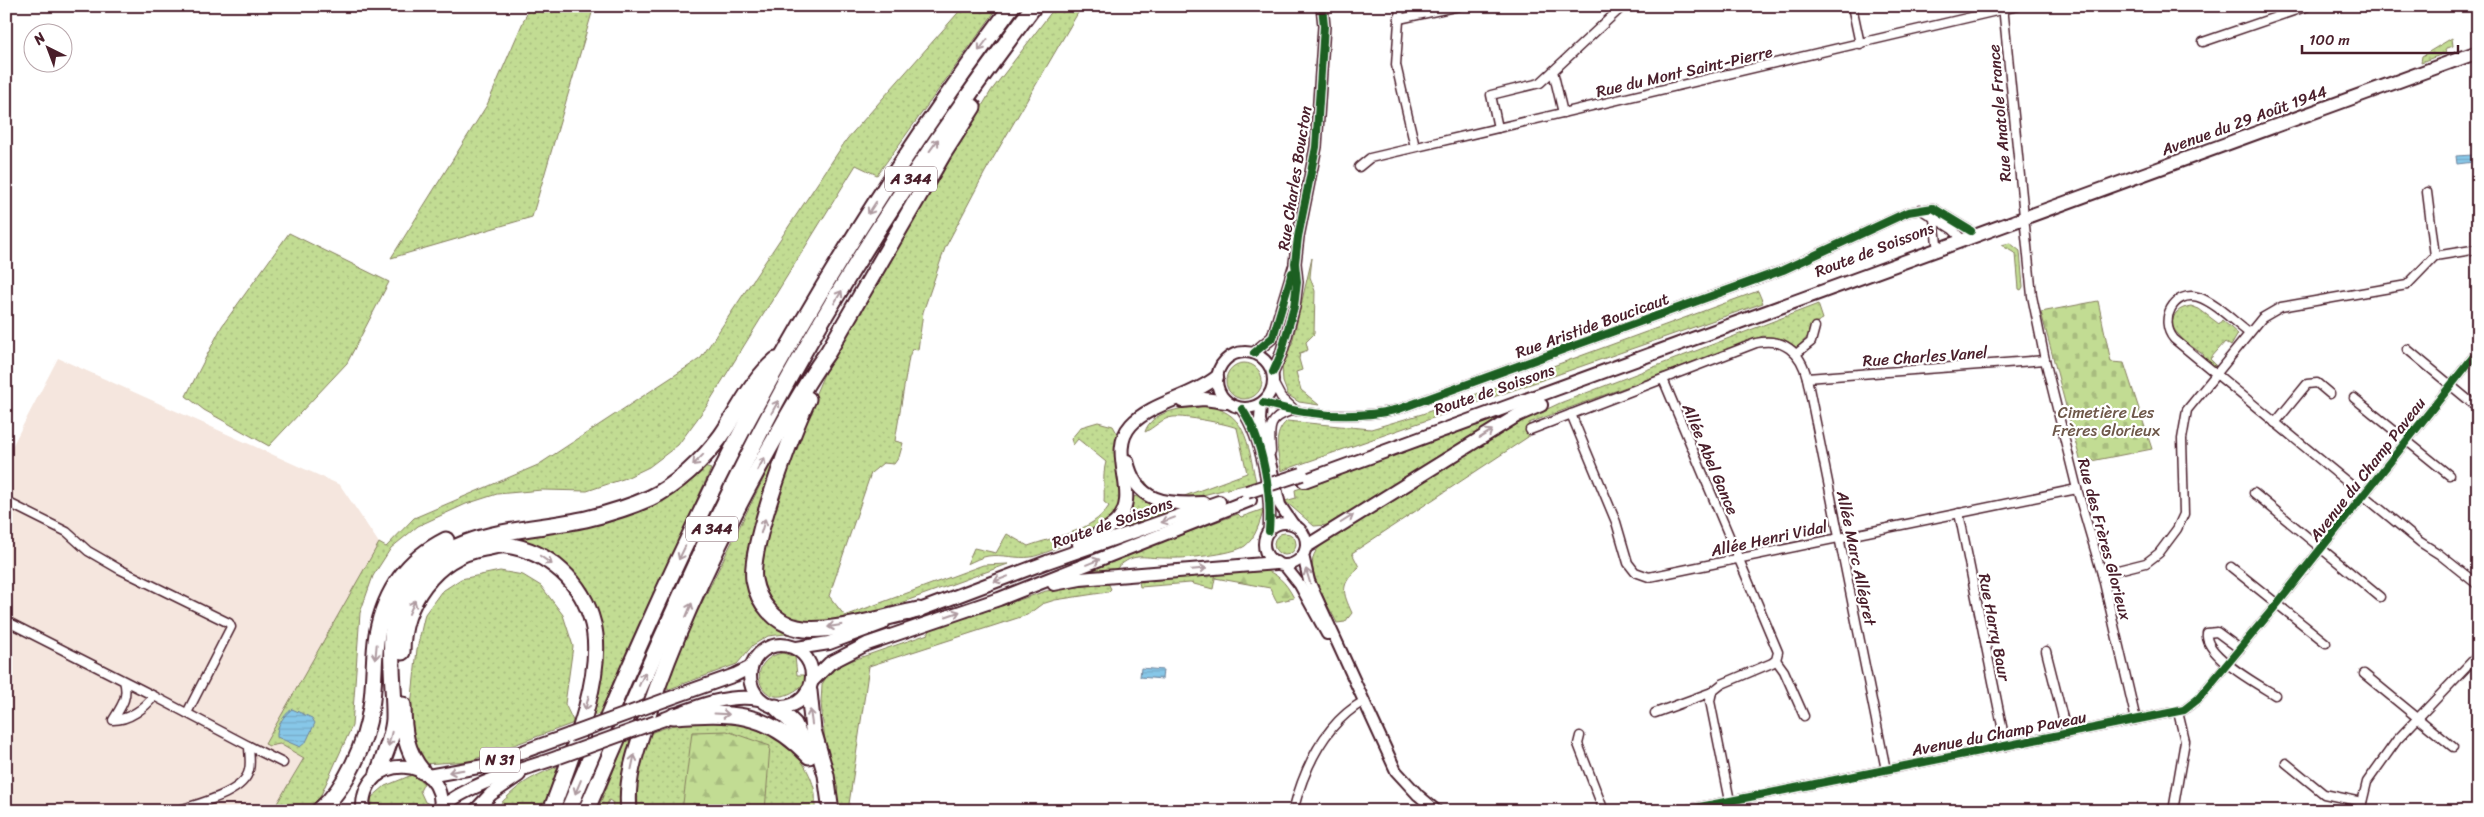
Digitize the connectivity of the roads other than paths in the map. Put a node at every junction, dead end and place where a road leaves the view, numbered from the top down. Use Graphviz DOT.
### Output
graph roads {
  1 [pos="1012,6"];
  2 [pos="1034,6"];
  3 [pos="1322,6"];
  4 [pos="1400,6"];
  5 [pos="1459,6"];
  6 [pos="1610,6"];
  7 [pos="1623,6"];
  8 [pos="1852,6"];
  9 [pos="2018,6"];
  10 [pos="2308,6"];
  11 [pos="2004,9"];
  12 [pos="1616,13"];
  13 [pos="1400,19"];
  14 [pos="1020,26"];
  15 [pos="2203,42"];
  16 [pos="1860,44"];
  17 [pos="2478,52"];
  18 [pos="1553,71"];
  19 [pos="1563,113"];
  20 [pos="1498,128"];
  21 [pos="1415,148"];
  22 [pos="1359,167"];
  23 [pos="2427,192"];
  24 [pos="1920,208"];
  25 [pos="2022,218"];
  26 [pos="1934,219"];
  27 [pos="1965,236"];
  28 [pos="1936,243"];
  29 [pos="2478,249"];
  30 [pos="2435,256"];
  31 [pos="1296,263"];
  32 [pos="1849,280"];
  33 [pos="1815,327"];
  34 [pos="2249,333"];
  35 [pos="2407,349"];
  36 [pos="828,352"];
  37 [pos="2478,352"];
  38 [pos="1254,353"];
  39 [pos="784,354"];
  40 [pos="1796,354"];
  41 [pos="2045,360"];
  42 [pos="1635,363"];
  43 [pos="1272,372"];
  44 [pos="2215,374"];
  45 [pos="1217,377"];
  46 [pos="1807,378"];
  47 [pos="1663,379"];
  48 [pos="1274,384"];
  49 [pos="2450,386"];
  50 [pos="2330,394"];
  51 [pos="2354,398"];
  52 [pos="1174,401"];
  53 [pos="1226,402"];
  54 [pos="1262,403"];
  55 [pos="2478,408"];
  56 [pos="1242,409"];
  57 [pos="1293,411"];
  58 [pos="1571,414"];
  59 [pos="2276,424"];
  60 [pos="1530,430"];
  61 [pos="1126,435"];
  62 [pos="2407,440"];
  63 [pos="1271,463"];
  64 [pos="2450,474"];
  65 [pos="1303,477"];
  66 [pos="2077,489"];
  67 [pos="2254,493"];
  68 [pos="2364,494"];
  69 [pos="1248,496"];
  70 [pos="1220,501"];
  71 [pos="6,508"];
  72 [pos="1959,513"];
  73 [pos="1293,524"];
  74 [pos="1269,531"];
  75 [pos="476,538"];
  76 [pos="1838,538"];
  77 [pos="2322,547"];
  78 [pos="1305,550"];
  79 [pos="1739,558"];
  80 [pos="1046,562"];
  81 [pos="1280,564"];
  82 [pos="2232,567"];
  83 [pos="2102,574"];
  84 [pos="2478,585"];
  85 [pos="2380,597"];
  86 [pos="999,599"];
  87 [pos="2277,604"];
  88 [pos="918,610"];
  89 [pos="6,621"];
  90 [pos="2326,643"];
  91 [pos="797,648"];
  92 [pos="2240,649"];
  93 [pos="2046,651"];
  94 [pos="2478,655"];
  95 [pos="1776,660"];
  96 [pos="2227,664"];
  97 [pos="751,667"];
  98 [pos="2364,674"];
  99 [pos="124,681"];
  100 [pos="811,686"];
  101 [pos="1712,692"];
  102 [pos="2275,695"];
  103 [pos="154,696"];
  104 [pos="759,699"];
  105 [pos="1364,701"];
  106 [pos="776,707"];
  107 [pos="2178,712"];
  108 [pos="187,713"];
  109 [pos="1655,713"];
  110 [pos="674,716"];
  111 [pos="1804,716"];
  112 [pos="2419,718"];
  113 [pos="2136,720"];
  114 [pos="2067,734"];
  115 [pos="1580,736"];
  116 [pos="249,746"];
  117 [pos="2006,746"];
  118 [pos="2453,747"];
  119 [pos="809,756"];
  120 [pos="283,763"];
  121 [pos="2286,763"];
  122 [pos="536,765"];
  123 [pos="1886,770"];
  124 [pos="378,773"];
  125 [pos="425,774"];
  126 [pos="1730,801"];
  127 [pos="2362,802"];
  128 [pos="363,806"];
  129 [pos="440,809"];
  130 [pos="176,811"];
  131 [pos="319,811"];
  132 [pos="353,811"];
  133 [pos="475,811"];
  134 [pos="551,811"];
  135 [pos="568,811"];
  136 [pos="586,811"];
  137 [pos="629,811"];
  138 [pos="822,811"];
  139 [pos="831,811"];
  140 [pos="1293,811"];
  141 [pos="1437,811"];
  142 [pos="1604,811"];
  143 [pos="1680,811"];
  144 [pos="1732,811"];
  145 [pos="2173,811"];
  146 [pos="2360,811"];
  1 -- 39 [label="highway, A 344, one-way"];
  2 -- 14 [label="highway, A 344"];
  3 -- 31 [label="street, Rue Charles Boucton"];
  4 -- 13 [label="street"];
  5 -- 13 [label="street"];
  6 -- 12 [label="street"];
  7 -- 12 [label="street"];
  8 -- 16 [label="street"];
  9 -- 11 [label="street, Rue du Mont Saint-Pierre"];
  10 -- 15 [label="street"];
  11 -- 16 [label="street, Rue du Mont Saint-Pierre"];
  11 -- 25 [label="street, Rue Anatole France"];
  12 -- 18 [label="street"];
  13 -- 21 [label="street"];
  14 -- 36 [label="highway"];
  136 -- 14 [label="highway, A 344, one-way"];
  16 -- 19 [label="street, Rue du Mont Saint-Pierre"];
  17 -- 25 [label="main road, Avenue du 29 Août 1944"];
  18 -- 19 [label="street"];
  18 -- 20 [label="street"];
  19 -- 20 [label="street, Rue du Mont Saint-Pierre"];
  20 -- 21 [label="street, Rue du Mont Saint-Pierre"];
  21 -- 22 [label="street, Rue du Mont Saint-Pierre"];
  23 -- 30 [label="street"];
  24 -- 26 [label="street"];
  24 -- 27 [label="street"];
  24 -- 57 [label="street, Rue Aristide Boucicaut"];
  25 -- 27 [label="main road, Route de Soissons"];
  25 -- 41 [label="street, Rue des Frères Glorieux"];
  26 -- 27 [label="street"];
  26 -- 28 [label="street"];
  27 -- 28 [label="main road, Route de Soissons"];
  27 -- 32 [label="main road, Route de Soissons"];
  28 -- 32 [label="main road, Route de Soissons"];
  29 -- 30 [label="street"];
  30 -- 34 [label="street"];
  31 -- 38 [label="street, Rue Charles Boucton"];
  31 -- 43 [label="street, Rue Charles Boucton"];
  32 -- 42 [label="main road, Route de Soissons"];
  32 -- 65 [label="main road, Route de Soissons"];
  33 -- 40 [label="street"];
  34 -- 44 [label="street"];
  34 -- 44 [label="street"];
  35 -- 49 [label="street"];
  88 -- 36 [label="highway, one-way"];
  137 -- 36 [label="highway, one-way"];
  37 -- 49 [label="street, Avenue du Champ Paveau"];
  38 -- 43 [label="street"];
  38 -- 45 [label="street"];
  39 -- 75 [label="highway, one-way"];
  39 -- 135 [label="highway, A 344, one-way"];
  40 -- 46 [label="street, Allée Marc Allégret"];
  40 -- 47 [label="street"];
  41 -- 46 [label="street, Rue Charles Vanel"];
  41 -- 66 [label="street, Rue des Frères Glorieux"];
  42 -- 65 [label="main road, Route de Soissons"];
  78 -- 42 [label="main road, one-way"];
  43 -- 48 [label="street"];
  44 -- 59 [label="street"];
  44 -- 83 [label="street"];
  45 -- 52 [label="main road"];
  45 -- 53 [label="street"];
  46 -- 76 [label="street, Allée Marc Allégret"];
  47 -- 58 [label="street"];
  47 -- 79 [label="street, Allée Abel Gance"];
  48 -- 54 [label="street"];
  48 -- 57 [label="street"];
  49 -- 55 [label="street"];
  49 -- 62 [label="street, Avenue du Champ Paveau"];
  50 -- 59 [label="street"];
  51 -- 62 [label="street, Avenue du Champ Paveau"];
  52 -- 53 [label="main road"];
  52 -- 61 [label="main road"];
  53 -- 56 [label="street"];
  54 -- 56 [label="street"];
  54 -- 57 [label="street, Rue Aristide Boucicaut"];
  54 -- 63 [label="street"];
  56 -- 74 [label="street"];
  57 -- 63 [label="street"];
  58 -- 60 [label="street"];
  58 -- 79 [label="street, Allée Henri Vidal"];
  59 -- 68 [label="street"];
  61 -- 70 [label="main road"];
  61 -- 80 [label="main road"];
  62 -- 64 [label="street, Avenue du Champ Paveau"];
  62 -- 68 [label="street, Avenue du Champ Paveau"];
  63 -- 73 [label="street"];
  65 -- 69 [label="main road, Route de Soissons"];
  66 -- 72 [label="street, Allée Henri Vidal"];
  66 -- 83 [label="street, Rue des Frères Glorieux"];
  67 -- 77 [label="street, Avenue du Champ Paveau"];
  68 -- 77 [label="street, Avenue du Champ Paveau"];
  68 -- 84 [label="street"];
  69 -- 70 [label="main road, Route de Soissons"];
  86 -- 69 [label="main road, Route de Soissons, one-way"];
  70 -- 80 [label="main road, Route de Soissons, one-way"];
  71 -- 108 [label="street"];
  72 -- 76 [label="street, Allée Henri Vidal"];
  72 -- 117 [label="street, Rue Harry Baur"];
  73 -- 74 [label="street"];
  73 -- 78 [label="street"];
  74 -- 81 [label="street"];
  75 -- 124 [label="highway, one-way"];
  75 -- 131 [label="highway, one-way"];
  76 -- 79 [label="street, Allée Henri Vidal"];
  76 -- 123 [label="street, Allée Marc Allégret"];
  77 -- 85 [label="street, Avenue du Champ Paveau"];
  77 -- 87 [label="street, Avenue du Champ Paveau"];
  78 -- 81 [label="street"];
  105 -- 78 [label="street, one-way"];
  79 -- 95 [label="street, Allée Abel Gance"];
  80 -- 88 [label="main road, Route de Soissons, one-way"];
  86 -- 81 [label="main road, one-way"];
  81 -- 105 [label="street"];
  82 -- 87 [label="street"];
  83 -- 113 [label="street, Rue des Frères Glorieux"];
  100 -- 86 [label="main road, Route de Soissons, one-way"];
  87 -- 90 [label="street"];
  87 -- 92 [label="street, Avenue du Champ Paveau"];
  88 -- 91 [label="main road, Route de Soissons"];
  89 -- 99 [label="street"];
  91 -- 97 [label="main road"];
  91 -- 100 [label="main road"];
  92 -- 96 [label="street, Avenue du Champ Paveau"];
  92 -- 96 [label="street"];
  93 -- 114 [label="street"];
  94 -- 112 [label="street"];
  95 -- 101 [label="street"];
  95 -- 111 [label="street, Allée Abel Gance"];
  96 -- 102 [label="street"];
  96 -- 107 [label="street, Avenue du Champ Paveau"];
  97 -- 104 [label="main road"];
  97 -- 125 [label="main road, N 31, one-way, bridge"];
  98 -- 112 [label="street"];
  99 -- 103 [label="street"];
  99 -- 103 [label="street"];
  100 -- 106 [label="main road"];
  139 -- 100 [label="highway, one-way"];
  101 -- 109 [label="street"];
  101 -- 126 [label="street"];
  103 -- 108 [label="street"];
  104 -- 106 [label="main road"];
  104 -- 110 [label="main road, N 31"];
  105 -- 140 [label="street"];
  105 -- 141 [label="street"];
  106 -- 119 [label="highway"];
  107 -- 113 [label="street, Avenue du Champ Paveau"];
  107 -- 145 [label="street"];
  108 -- 116 [label="street"];
  110 -- 119 [label="highway, one-way"];
  110 -- 122 [label="main road, N 31, bridge"];
  112 -- 118 [label="street"];
  112 -- 127 [label="street"];
  113 -- 114 [label="street, Avenue du Champ Paveau"];
  114 -- 117 [label="street, Avenue du Champ Paveau"];
  115 -- 142 [label="street"];
  116 -- 120 [label="street"];
  116 -- 130 [label="street"];
  117 -- 123 [label="street, Avenue du Champ Paveau"];
  119 -- 138 [label="highway"];
  121 -- 127 [label="street"];
  122 -- 129 [label="main road, N 31"];
  122 -- 133 [label="main road"];
  123 -- 126 [label="street, Avenue du Champ Paveau"];
  124 -- 125 [label="main road"];
  124 -- 128 [label="main road"];
  125 -- 129 [label="main road"];
  125 -- 134 [label="highway, one-way"];
  126 -- 143 [label="street, Avenue du Champ Paveau"];
  126 -- 144 [label="street"];
  127 -- 146 [label="street"];
  128 -- 132 [label="main road"];
}
